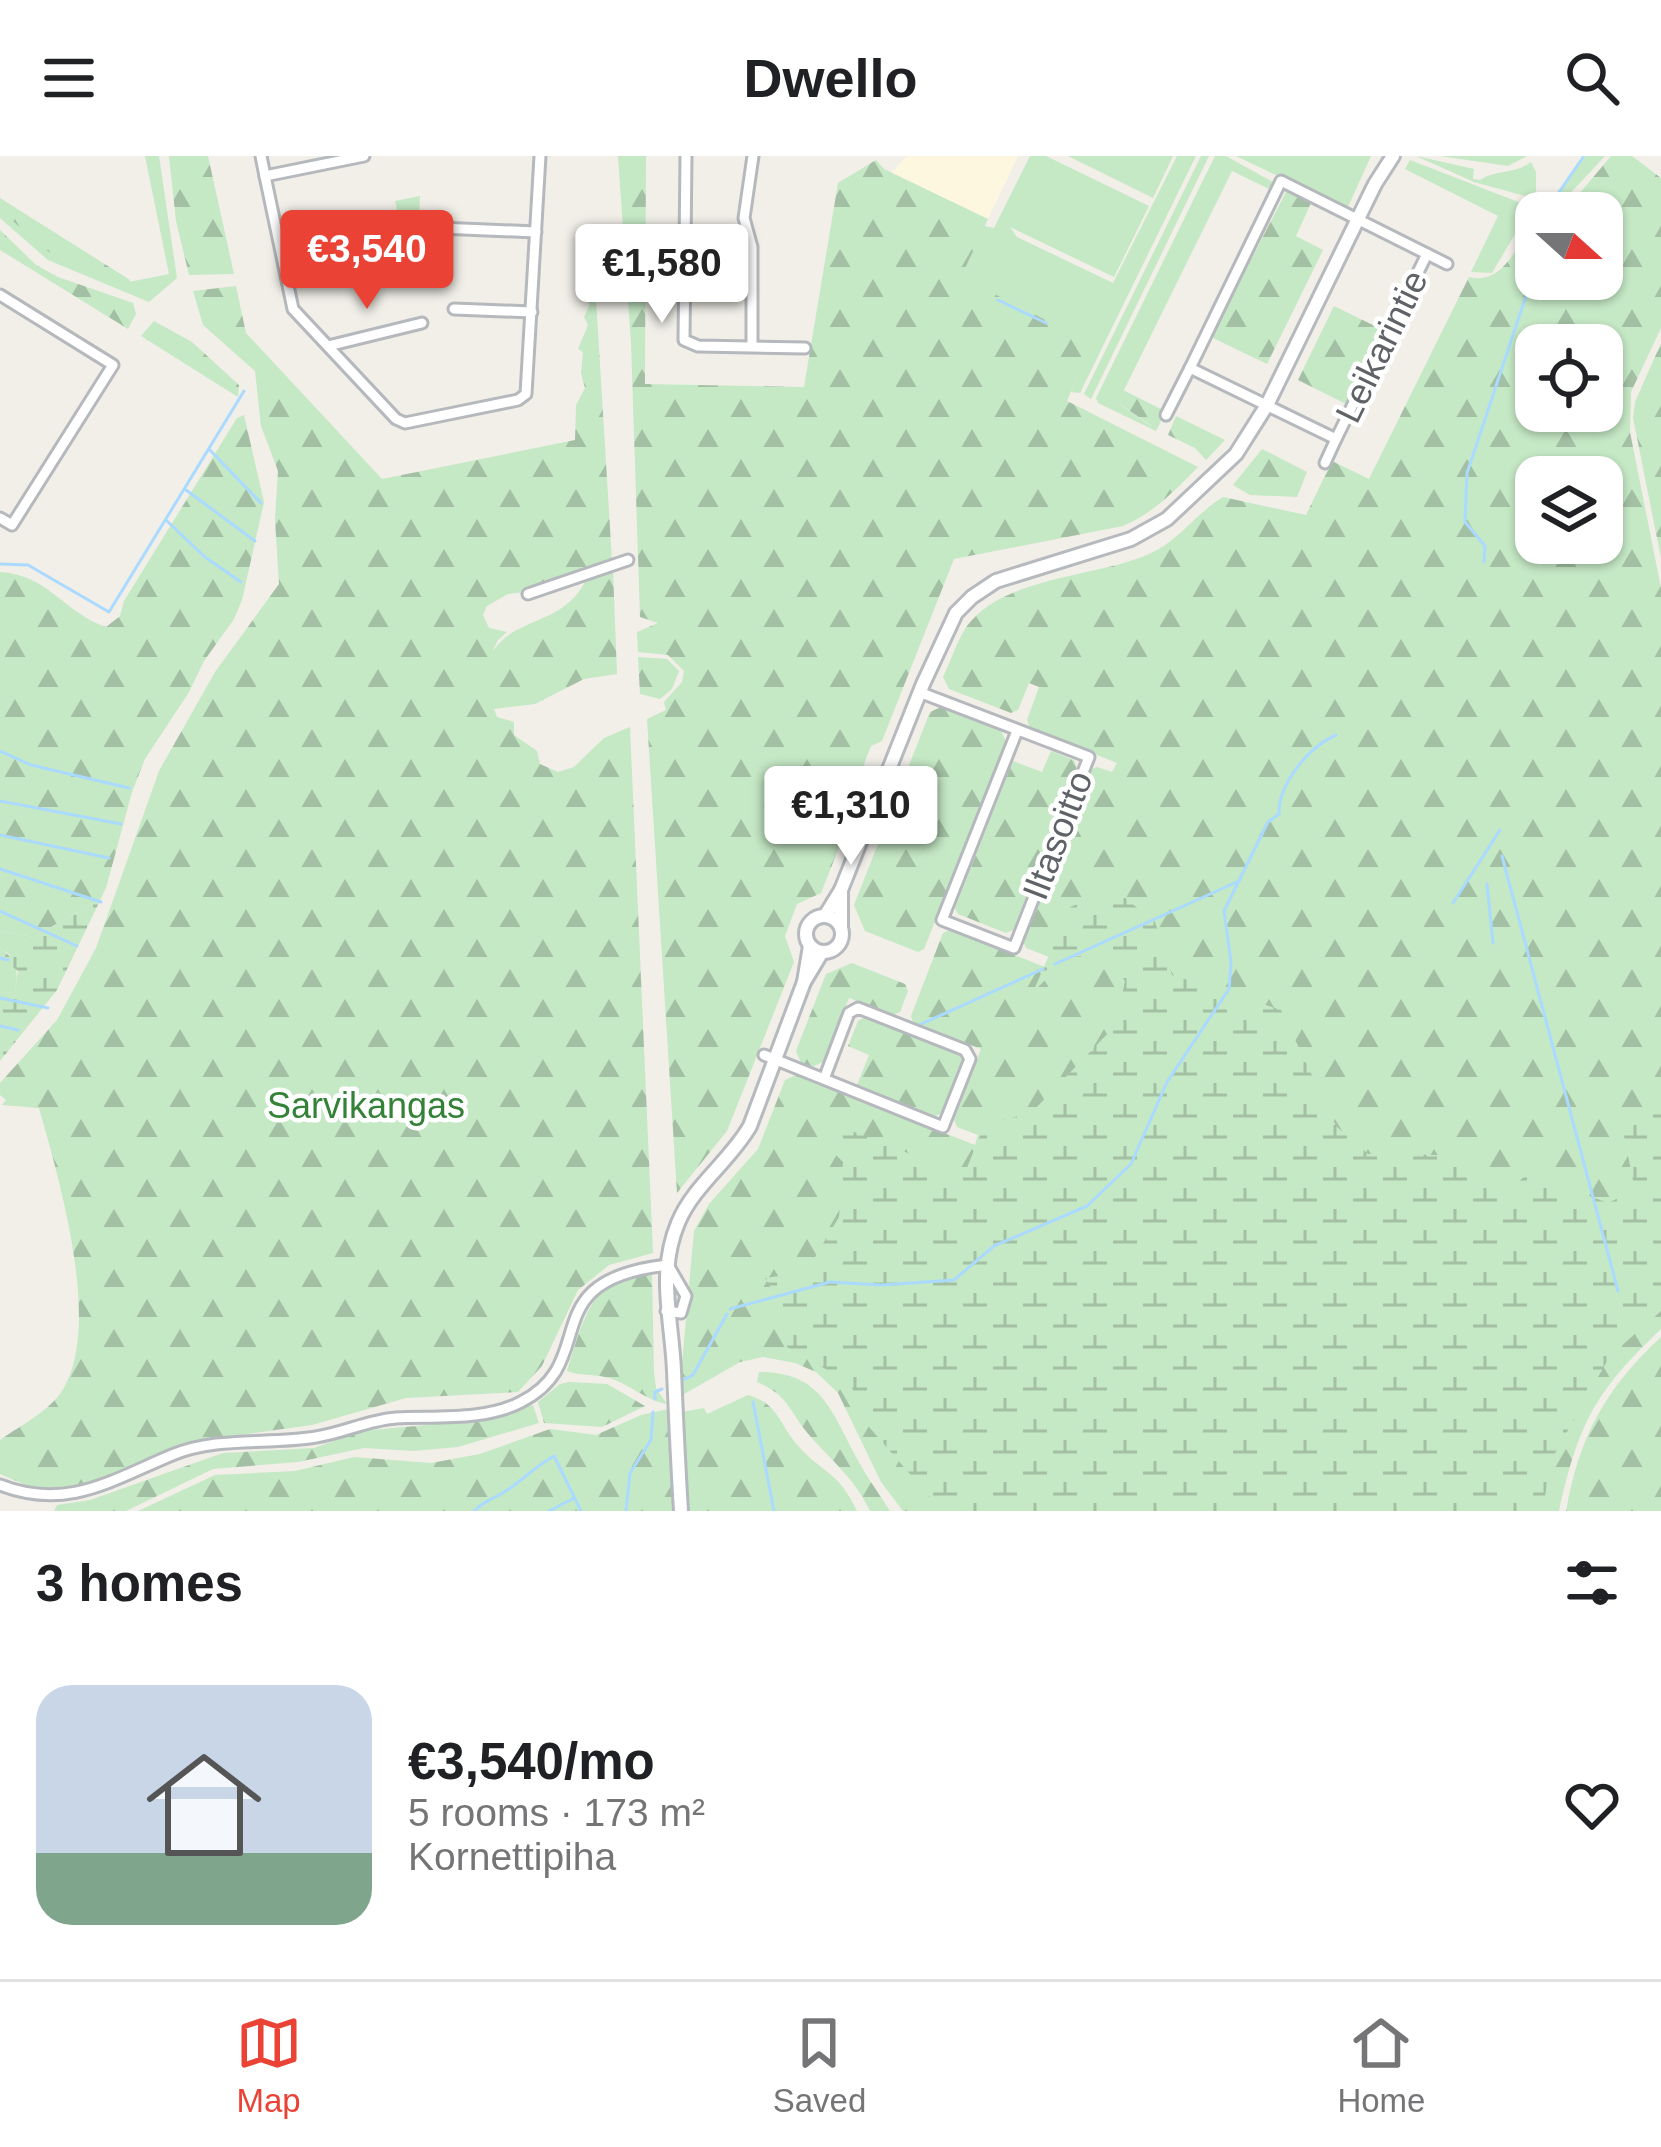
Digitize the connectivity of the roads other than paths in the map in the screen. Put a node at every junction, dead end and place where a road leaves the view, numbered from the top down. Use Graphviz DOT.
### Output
graph roads {
  1 [pos="261,156"];
  2 [pos="364,156"];
  3 [pos="540,156"];
  4 [pos="686,156"];
  5 [pos="754,156"];
  6 [pos="1389,156"];
  7 [pos="265,176"];
  8 [pos="1358,219"];
  9 [pos="439,228"];
  10 [pos="536,232"];
  11 [pos="402,240"];
  12 [pos="1427,254"];
  13 [pos="1447,263"];
  14 [pos="284,265"];
  15 [pos="0,295"];
  16 [pos="454,309"];
  17 [pos="532,312"];
  18 [pos="422,323"];
  19 [pos="752,345"];
  20 [pos="328,346"];
  21 [pos="805,348"];
  22 [pos="1190,368"];
  23 [pos="1267,404"];
  24 [pos="1166,415"];
  25 [pos="1336,439"];
  26 [pos="1325,463"];
  27 [pos="0,518"];
  28 [pos="628,560"];
  29 [pos="528,594"];
  30 [pos="920,692"];
  31 [pos="1017,730"];
  32 [pos="842,890"];
  33 [pos="824,916"];
  34 [pos="841,927"];
  35 [pos="816,949"];
  36 [pos="769,1058"];
  37 [pos="824,1079"];
  38 [pos="668,1265"];
  39 [pos="0,1485"];
  40 [pos="681,1511"];
  1 -- 7 [label="street"];
  2 -- 7 [label="street"];
  3 -- 10 [label="street"];
  4 -- 19 [label="street"];
  5 -- 19 [label="street"];
  6 -- 8 [label="street"];
  7 -- 14 [label="street"];
  8 -- 12 [label="street, Leikarintie"];
  8 -- 22 [label="street, Leikarintie"];
  8 -- 23 [label="street"];
  9 -- 10 [label="street"];
  10 -- 17 [label="street"];
  11 -- 14 [label="street"];
  12 -- 13 [label="street, Leikarintie"];
  12 -- 25 [label="street, Leikarintie"];
  14 -- 20 [label="street"];
  15 -- 27 [label="street"];
  16 -- 17 [label="street"];
  17 -- 20 [label="street"];
  18 -- 20 [label="street"];
  19 -- 21 [label="street"];
  22 -- 23 [label="street, Leikarintie"];
  22 -- 24 [label="street"];
  23 -- 25 [label="street, Leikarintie"];
  23 -- 30 [label="street"];
  25 -- 26 [label="street, Leikarintie"];
  28 -- 29 [label="street"];
  30 -- 31 [label="street, Iltasoitto"];
  30 -- 32 [label="street"];
  31 -- 31 [label="street, Iltasoitto"];
  32 -- 33 [label="street"];
  32 -- 34 [label="street"];
  33 -- 34 [label="street"];
  33 -- 35 [label="street"];
  34 -- 35 [label="street"];
  35 -- 36 [label="street"];
  36 -- 37 [label="street"];
  36 -- 38 [label="street"];
  37 -- 37 [label="street"];
  38 -- 39 [label="street"];
  38 -- 40 [label="street"];
}
